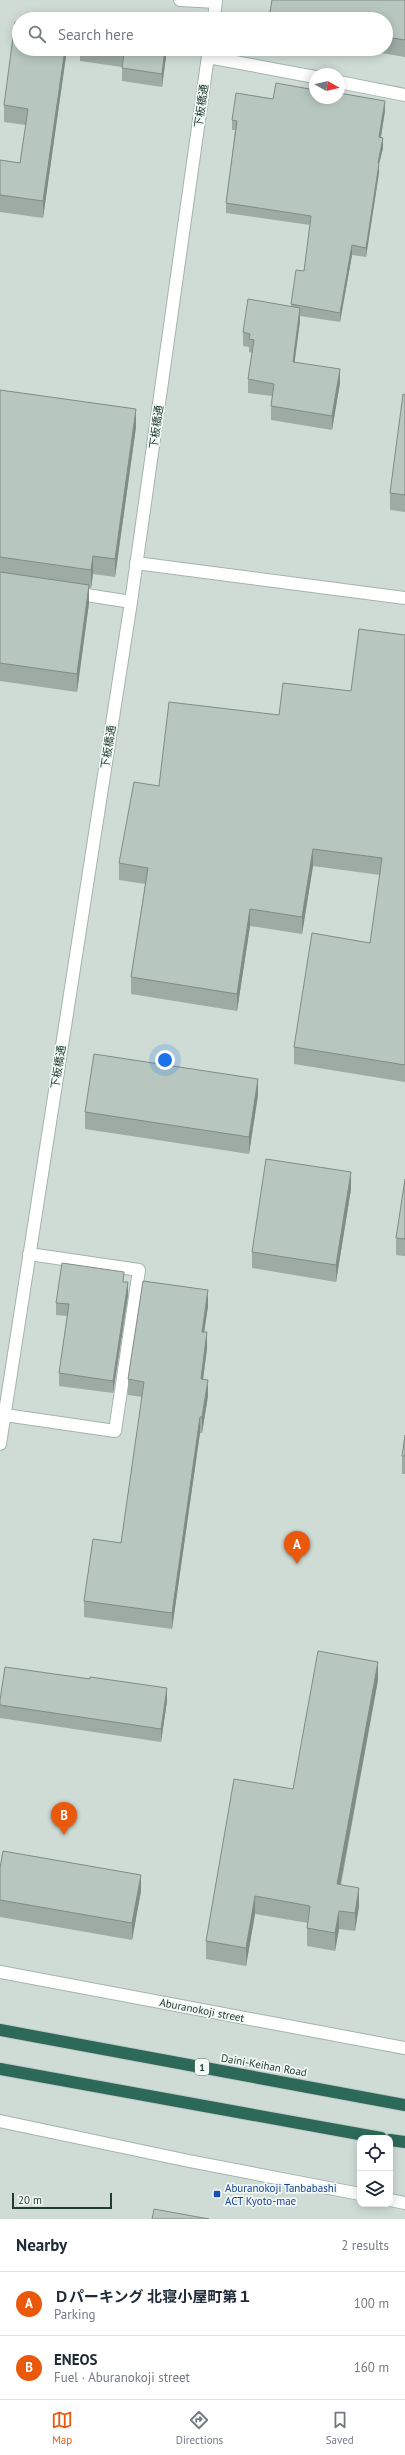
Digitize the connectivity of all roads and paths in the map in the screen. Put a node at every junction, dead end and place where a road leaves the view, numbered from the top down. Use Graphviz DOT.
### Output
graph roads {
  1 [pos="180,0"];
  2 [pos="216,1"];
  3 [pos="215,12"];
  4 [pos="209,56"];
  5 [pos="222,56"];
  6 [pos="309,76"];
  7 [pos="345,83"];
  8 [pos="405,94"];
  9 [pos="136,563"];
  10 [pos="61,592"];
  11 [pos="405,598"];
  12 [pos="130,602"];
  13 [pos="30,1254"];
  14 [pos="5,1415"];
  15 [pos="0,1444"];
  16 [pos="0,1972"];
  17 [pos="0,2030"];
  18 [pos="405,2048"];
  19 [pos="0,2070"];
  20 [pos="405,2105"];
  21 [pos="0,2121"];
  22 [pos="364,2135"];
  23 [pos="393,2140"];
  24 [pos="405,2142"];
  25 [pos="357,2193"];
  26 [pos="393,2201"];
  27 [pos="405,2203"];
  1 -- 2 [label="street"];
  2 -- 3 [label="street"];
  4 -- 9 [label="street, 下板橋通"];
  5 -- 6 [label="street"];
  7 -- 8 [label="street"];
  9 -- 11 [label="street"];
  9 -- 12 [label="street, 下板橋通"];
  10 -- 12 [label="street"];
  12 -- 13 [label="street, 下板橋通"];
  13 -- 14 [label="street, 下板橋通"];
  13 -- 14 [label="street"];
  14 -- 15 [label="street, 下板橋通"];
  16 -- 18 [label="street, Aburanokoji street"];
  17 -- 20 [label="highway, Daini-Keihan Road / 1"];
  19 -- 22 [label="highway"];
  21 -- 25 [label="street"];
  23 -- 24 [label="highway"];
  26 -- 27 [label="street"];
}
